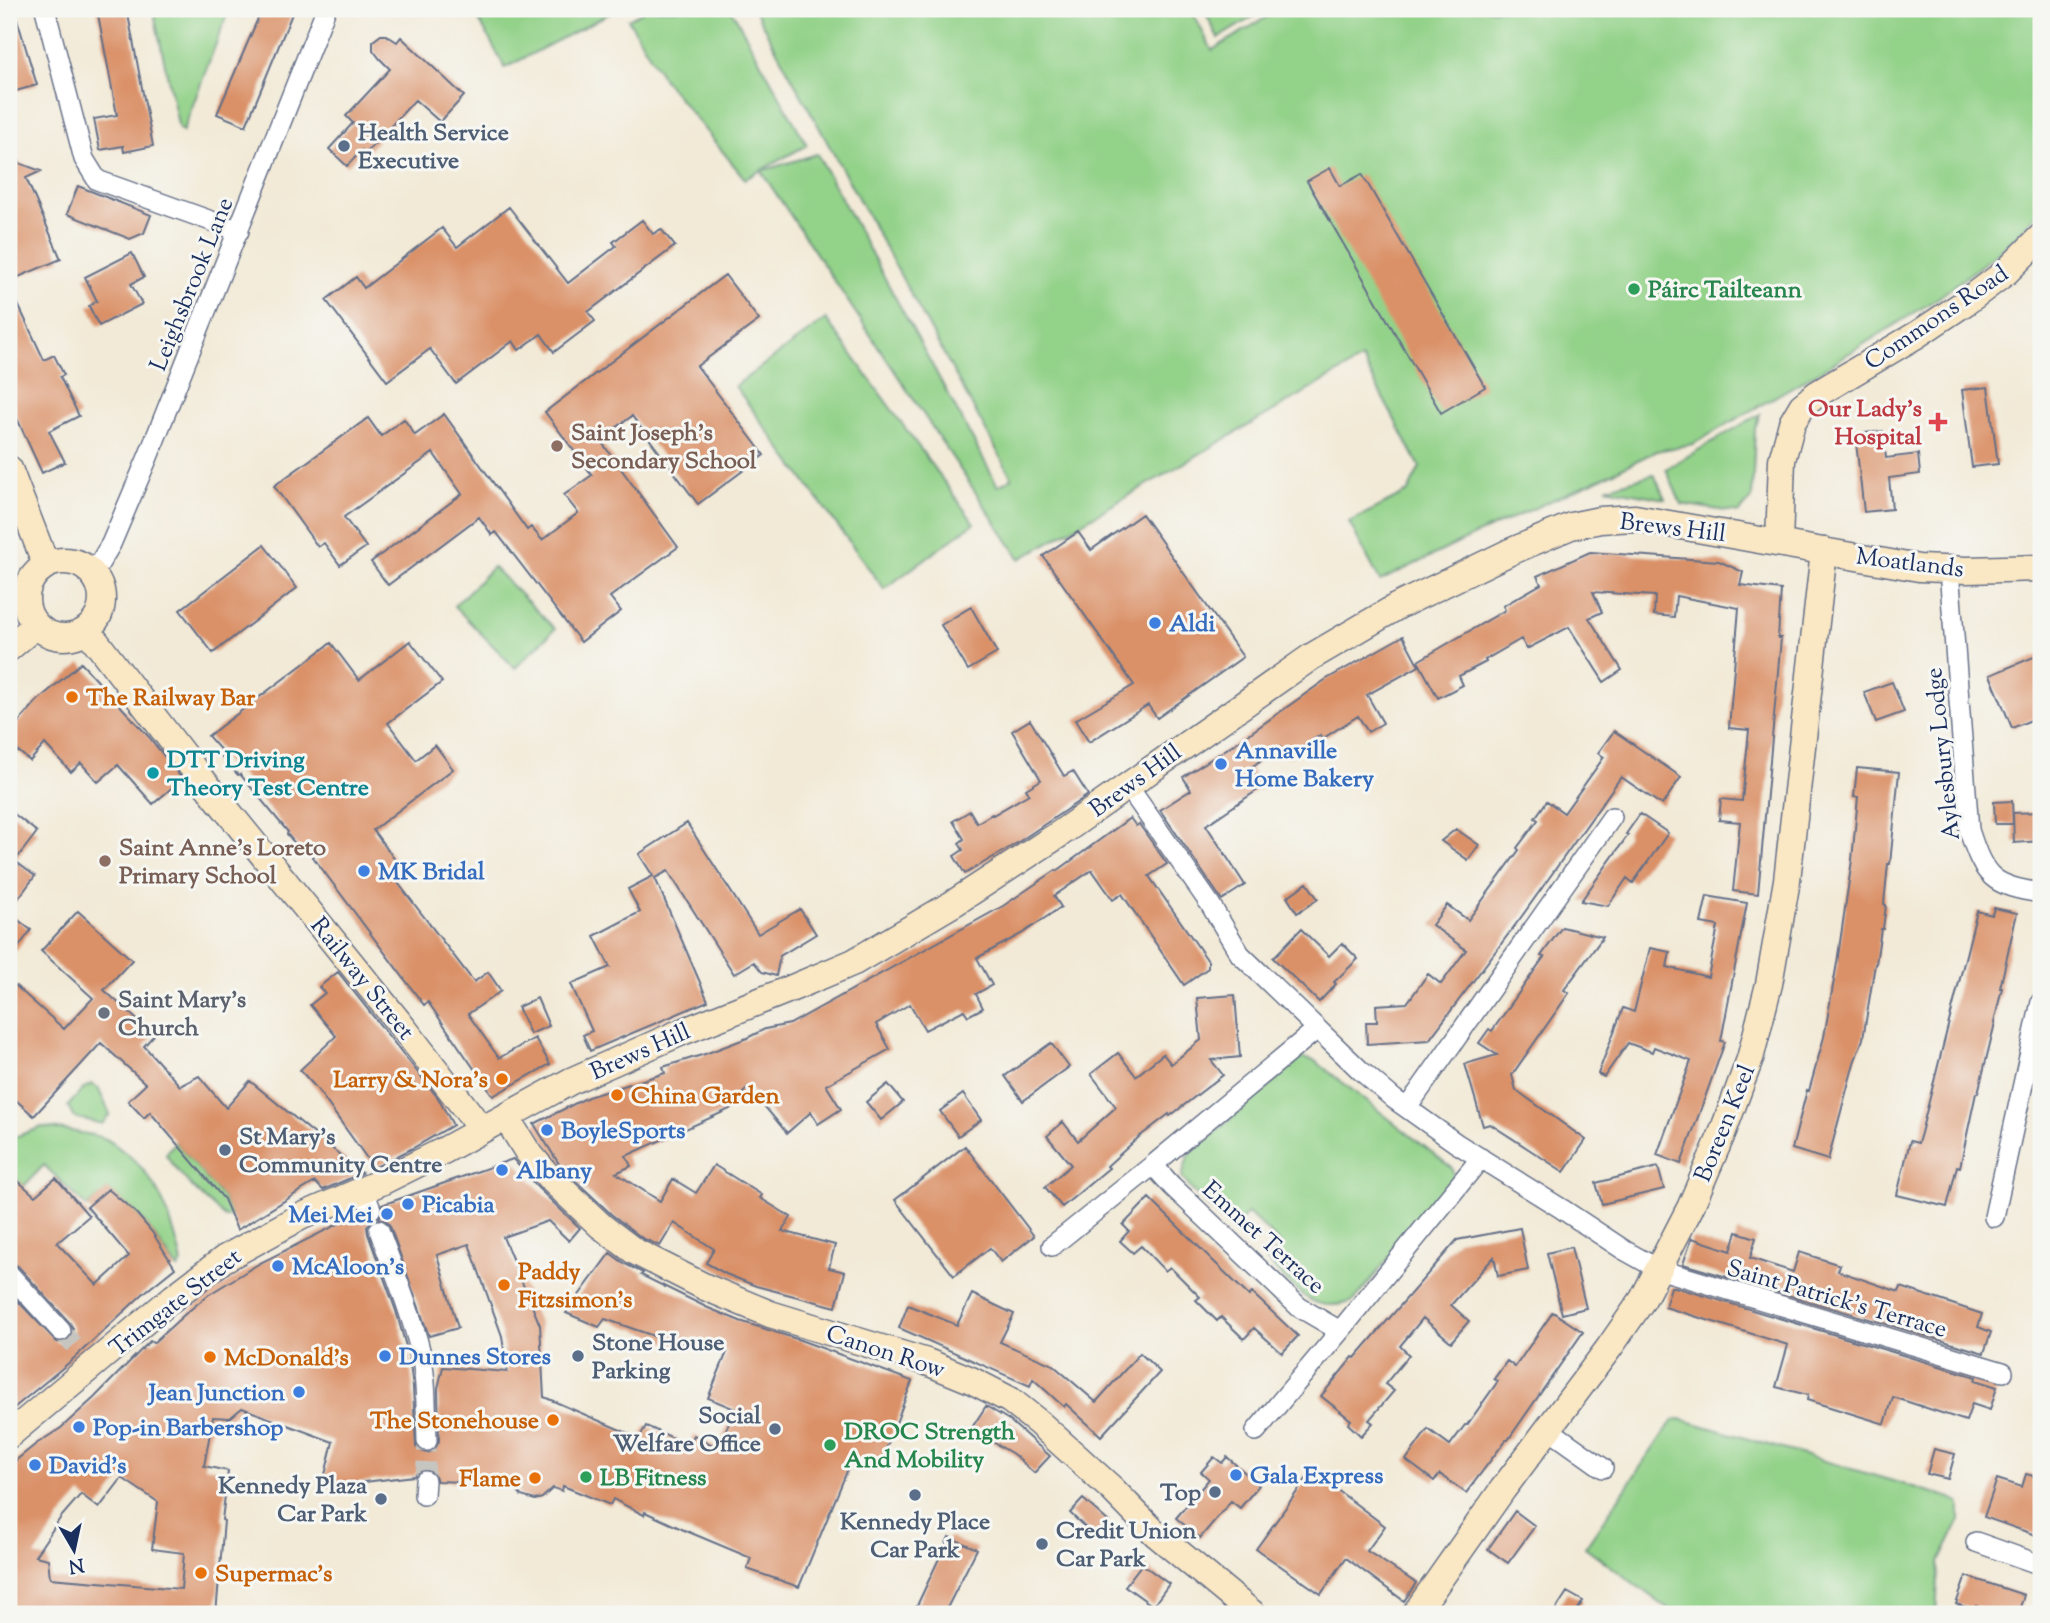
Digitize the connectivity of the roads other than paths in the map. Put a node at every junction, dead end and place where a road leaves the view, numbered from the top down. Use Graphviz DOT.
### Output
graph roads {
  1 [pos="46,9"];
  2 [pos="326,9"];
  3 [pos="239,231"];
  4 [pos="2041,237"];
  5 [pos="9,470"];
  6 [pos="1779,542"];
  7 [pos="1825,551"];
  8 [pos="46,565"];
  9 [pos="2041,568"];
  10 [pos="1949,569"];
  11 [pos="93,574"];
  12 [pos="36,625"];
  13 [pos="87,630"];
  14 [pos="9,648"];
  15 [pos="1128,785"];
  16 [pos="1612,817"];
  17 [pos="2041,893"];
  18 [pos="2041,1002"];
  19 [pos="1317,1029"];
  20 [pos="1407,1108"];
  21 [pos="506,1117"];
  22 [pos="482,1130"];
  23 [pos="1481,1158"];
  24 [pos="1153,1165"];
  25 [pos="1994,1217"];
  26 [pos="380,1230"];
  27 [pos="1052,1245"];
  28 [pos="1658,1269"];
  29 [pos="9,1274"];
  30 [pos="61,1331"];
  31 [pos="1340,1331"];
  32 [pos="2003,1372"];
  33 [pos="1548,1429"];
  34 [pos="1256,1431"];
  35 [pos="9,1435"];
  36 [pos="427,1441"];
  37 [pos="1603,1468"];
  38 [pos="1976,1542"];
  39 [pos="2041,1565"];
  40 [pos="1253,1614"];
  41 [pos="1415,1614"];
  1 -- 3 [label="street"];
  2 -- 3 [label="street, Leighsbrook Lane"];
  3 -- 11 [label="street, Leighsbrook Lane"];
  4 -- 6 [label="street, Commons Road"];
  5 -- 8 [label="street"];
  6 -- 7 [label="street, Moatlands"];
  6 -- 15 [label="street, Brews Hill"];
  7 -- 10 [label="street, Moatlands"];
  7 -- 28 [label="street, Boreen Keel"];
  8 -- 11 [label="street"];
  8 -- 12 [label="street"];
  9 -- 10 [label="street, Moatlands"];
  10 -- 17 [label="street, Aylesbury Lodge"];
  11 -- 13 [label="street"];
  12 -- 13 [label="street"];
  12 -- 14 [label="street"];
  13 -- 22 [label="street, Railway Street"];
  15 -- 19 [label="street, Saint Patrick's Terrace"];
  15 -- 21 [label="street, Brews Hill"];
  16 -- 20 [label="street"];
  18 -- 25 [label="street"];
  19 -- 20 [label="street, Saint Patrick's Terrace"];
  19 -- 24 [label="street"];
  20 -- 23 [label="street, Saint Patrick's Terrace"];
  21 -- 22 [label="street, Trimgate Street"];
  21 -- 40 [label="street, Canon Row"];
  22 -- 35 [label="street, Trimgate Street"];
  23 -- 28 [label="street, Saint Patrick's Terrace"];
  23 -- 31 [label="street"];
  24 -- 27 [label="street"];
  24 -- 31 [label="street, Emmet Terrace"];
  26 -- 36 [label="street"];
  28 -- 32 [label="street, Saint Patrick's Terrace"];
  28 -- 33 [label="street, Boreen Keel"];
  29 -- 30 [label="street"];
  31 -- 34 [label="street"];
  33 -- 37 [label="street"];
  33 -- 41 [label="street, Boreen Keel"];
  38 -- 39 [label="street"];
}
